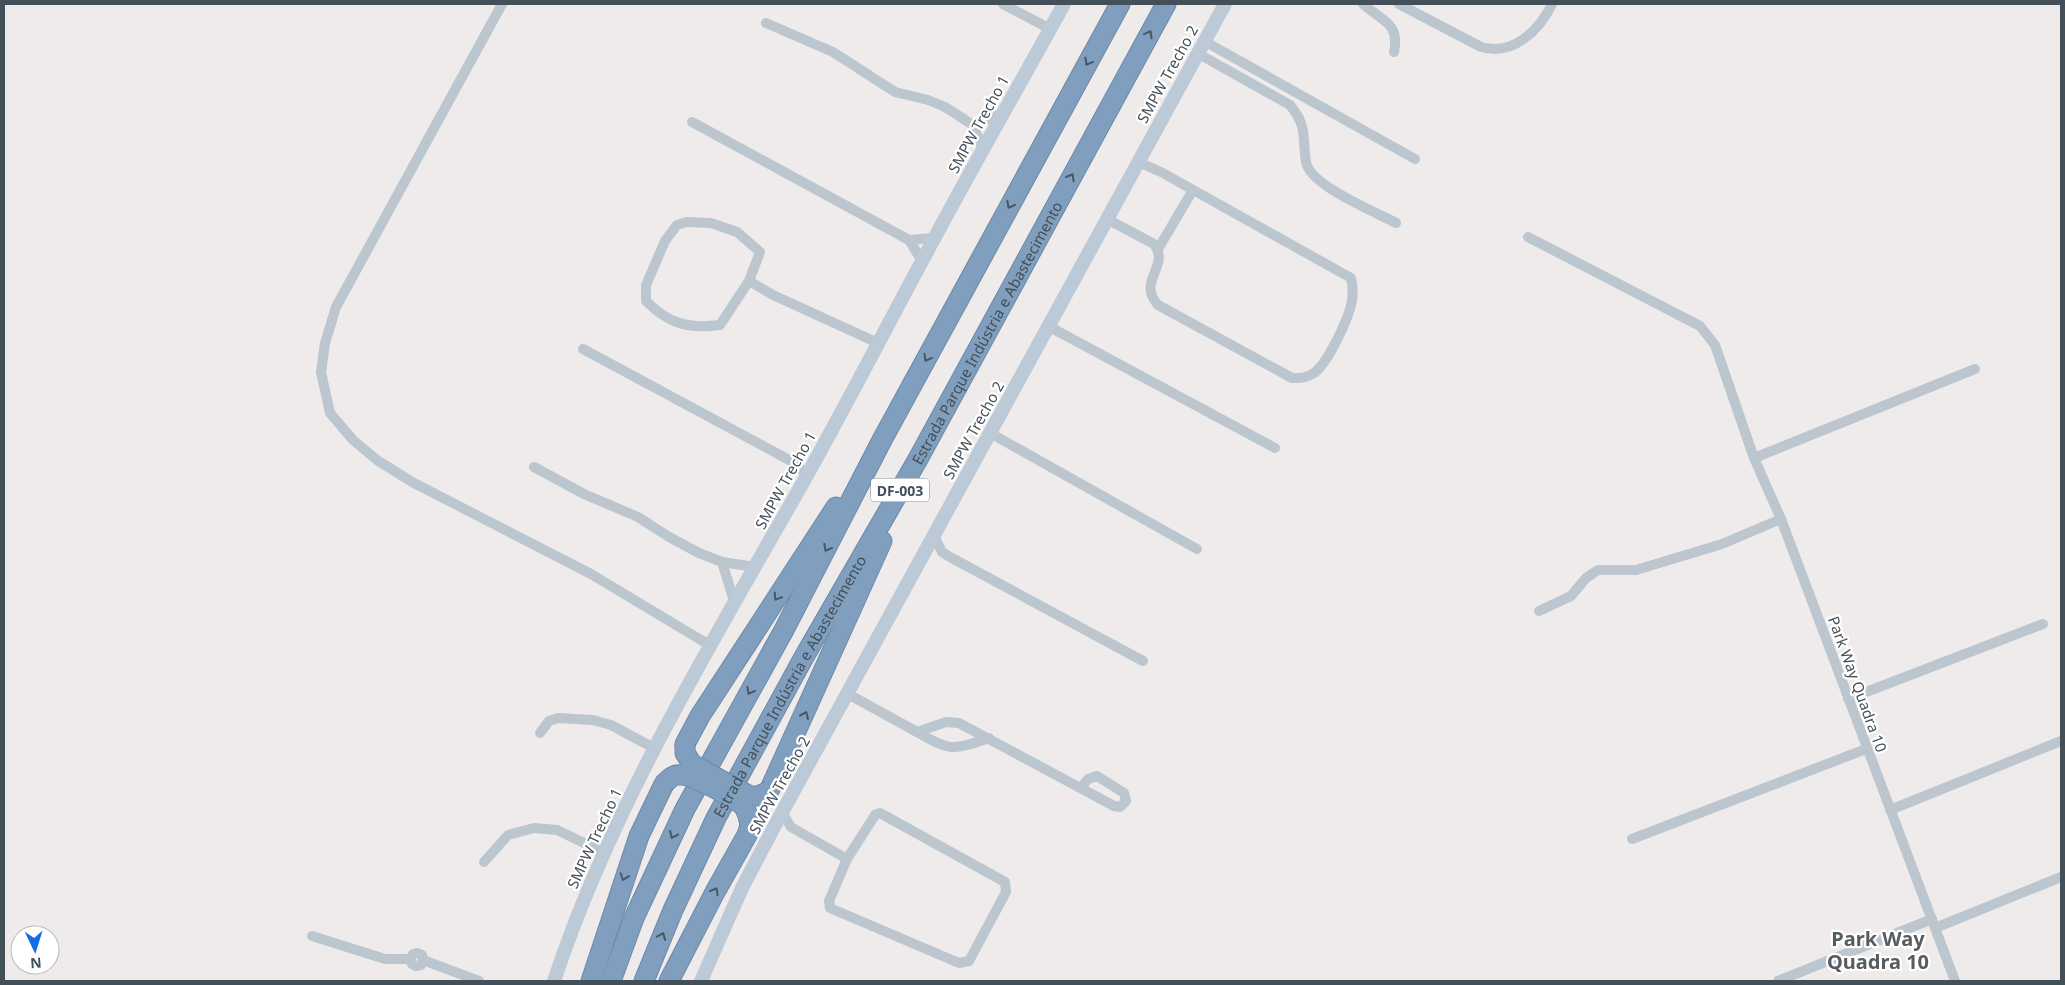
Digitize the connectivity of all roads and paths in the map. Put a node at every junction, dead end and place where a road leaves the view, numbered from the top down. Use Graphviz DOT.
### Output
graph roads {
  1 [pos="502,4"];
  2 [pos="1003,4"];
  3 [pos="1064,4"];
  4 [pos="1120,4"];
  5 [pos="1166,4"];
  6 [pos="1225,4"];
  7 [pos="1363,4"];
  8 [pos="1399,4"];
  9 [pos="1552,4"];
  10 [pos="766,23"];
  11 [pos="1050,29"];
  12 [pos="1204,41"];
  13 [pos="1394,52"];
  14 [pos="1197,53"];
  15 [pos="1003,113"];
  16 [pos="692,122"];
  17 [pos="973,126"];
  18 [pos="983,149"];
  19 [pos="1415,159"];
  20 [pos="1138,162"];
  21 [pos="1193,190"];
  22 [pos="1106,219"];
  23 [pos="1396,223"];
  24 [pos="1528,237"];
  25 [pos="934,238"];
  26 [pos="909,240"];
  27 [pos="1158,249"];
  28 [pos="922,261"];
  29 [pos="749,280"];
  30 [pos="1048,326"];
  31 [pos="878,344"];
  32 [pos="583,349"];
  33 [pos="1975,369"];
  34 [pos="990,433"];
  35 [pos="882,440"];
  36 [pos="1274,448"];
  37 [pos="1754,458"];
  38 [pos="918,459"];
  39 [pos="534,467"];
  40 [pos="810,469"];
  41 [pos="1781,519"];
  42 [pos="934,536"];
  43 [pos="1197,550"];
  44 [pos="924,552"];
  45 [pos="942,552"];
  46 [pos="722,562"];
  47 [pos="755,567"];
  48 [pos="734,601"];
  49 [pos="1539,612"];
  50 [pos="2043,624"];
  51 [pos="712,646"];
  52 [pos="1143,661"];
  53 [pos="848,694"];
  54 [pos="1848,699"];
  55 [pos="917,732"];
  56 [pos="540,733"];
  57 [pos="989,738"];
  58 [pos="2061,741"];
  59 [pos="654,748"];
  60 [pos="1866,748"];
  61 [pos="1081,788"];
  62 [pos="1890,810"];
  63 [pos="782,812"];
  64 [pos="774,827"];
  65 [pos="791,827"];
  66 [pos="1632,839"];
  67 [pos="603,852"];
  68 [pos="847,860"];
  69 [pos="484,862"];
  70 [pos="2061,877"];
  71 [pos="1933,924"];
  72 [pos="312,936"];
  73 [pos="478,981"];
  74 [pos="554,981"];
  75 [pos="591,981"];
  76 [pos="611,981"];
  77 [pos="644,981"];
  78 [pos="669,981"];
  79 [pos="701,981"];
  80 [pos="1778,981"];
  81 [pos="1956,981"];
  1 -- 51 [label="street"];
  2 -- 11 [label="street"];
  3 -- 11 [label="street, SMPW Trecho 1"];
  4 -- 35 [label="highway, Estrada Parque Indústria e Abastecimento / DF-003, one-way"];
  38 -- 5 [label="highway, Estrada Parque Indústria e Abastecimento / DF-003, one-way"];
  6 -- 12 [label="street, SMPW Trecho 2"];
  7 -- 13 [label="street"];
  8 -- 9 [label="street"];
  10 -- 17 [label="street"];
  11 -- 15 [label="street, SMPW Trecho 1"];
  12 -- 14 [label="street, SMPW Trecho 2"];
  12 -- 19 [label="street"];
  14 -- 20 [label="street, SMPW Trecho 2"];
  14 -- 23 [label="street"];
  15 -- 17 [label="street"];
  15 -- 18 [label="street, SMPW Trecho 1"];
  16 -- 26 [label="street"];
  17 -- 18 [label="street"];
  18 -- 25 [label="street, SMPW Trecho 1"];
  20 -- 21 [label="street"];
  20 -- 22 [label="street, SMPW Trecho 2"];
  21 -- 27 [label="street"];
  21 -- 27 [label="street"];
  22 -- 27 [label="street"];
  22 -- 30 [label="street, SMPW Trecho 2"];
  24 -- 37 [label="street, Park Way Quadra 10"];
  25 -- 26 [label="street"];
  25 -- 28 [label="street, SMPW Trecho 1"];
  26 -- 28 [label="street"];
  28 -- 31 [label="street, SMPW Trecho 1"];
  29 -- 29 [label="street"];
  29 -- 31 [label="street"];
  30 -- 34 [label="street, SMPW Trecho 2"];
  30 -- 36 [label="street"];
  31 -- 40 [label="street, SMPW Trecho 1"];
  32 -- 40 [label="street"];
  33 -- 37 [label="street"];
  34 -- 42 [label="street, SMPW Trecho 2"];
  34 -- 43 [label="street"];
  35 -- 38 [label="highway, one-way, bridge"];
  35 -- 76 [label="highway, Estrada Parque Indústria e Abastecimento / DF-003, one-way"];
  37 -- 41 [label="street, Park Way Quadra 10"];
  77 -- 38 [label="highway, Estrada Parque Indústria e Abastecimento / DF-003, one-way"];
  39 -- 46 [label="street"];
  40 -- 47 [label="street, SMPW Trecho 1"];
  41 -- 49 [label="street"];
  41 -- 54 [label="street, Park Way Quadra 10"];
  42 -- 44 [label="street, SMPW Trecho 2"];
  42 -- 45 [label="street"];
  44 -- 45 [label="street"];
  44 -- 53 [label="street, SMPW Trecho 2"];
  45 -- 52 [label="street"];
  46 -- 47 [label="street"];
  46 -- 48 [label="street"];
  47 -- 48 [label="street, SMPW Trecho 1"];
  48 -- 51 [label="street, SMPW Trecho 1"];
  50 -- 54 [label="street"];
  51 -- 59 [label="street, SMPW Trecho 1"];
  53 -- 55 [label="street"];
  53 -- 63 [label="street, SMPW Trecho 2"];
  54 -- 60 [label="street, Park Way Quadra 10"];
  55 -- 57 [label="street"];
  55 -- 57 [label="street"];
  56 -- 59 [label="street"];
  57 -- 61 [label="street"];
  58 -- 62 [label="street"];
  59 -- 67 [label="street, SMPW Trecho 1"];
  60 -- 62 [label="street, Park Way Quadra 10"];
  60 -- 66 [label="street"];
  62 -- 71 [label="street, Park Way Quadra 10"];
  63 -- 64 [label="street, SMPW Trecho 2"];
  63 -- 65 [label="street"];
  64 -- 65 [label="street"];
  64 -- 79 [label="street, SMPW Trecho 2"];
  65 -- 68 [label="street"];
  67 -- 69 [label="street"];
  67 -- 74 [label="street, SMPW Trecho 1"];
  68 -- 68 [label="street"];
  70 -- 71 [label="street"];
  71 -- 80 [label="street"];
  71 -- 81 [label="street, Park Way Quadra 10"];
  72 -- 73 [label="street"];
  78 -- 75 [label="highway, one-way, bridge"];
}
